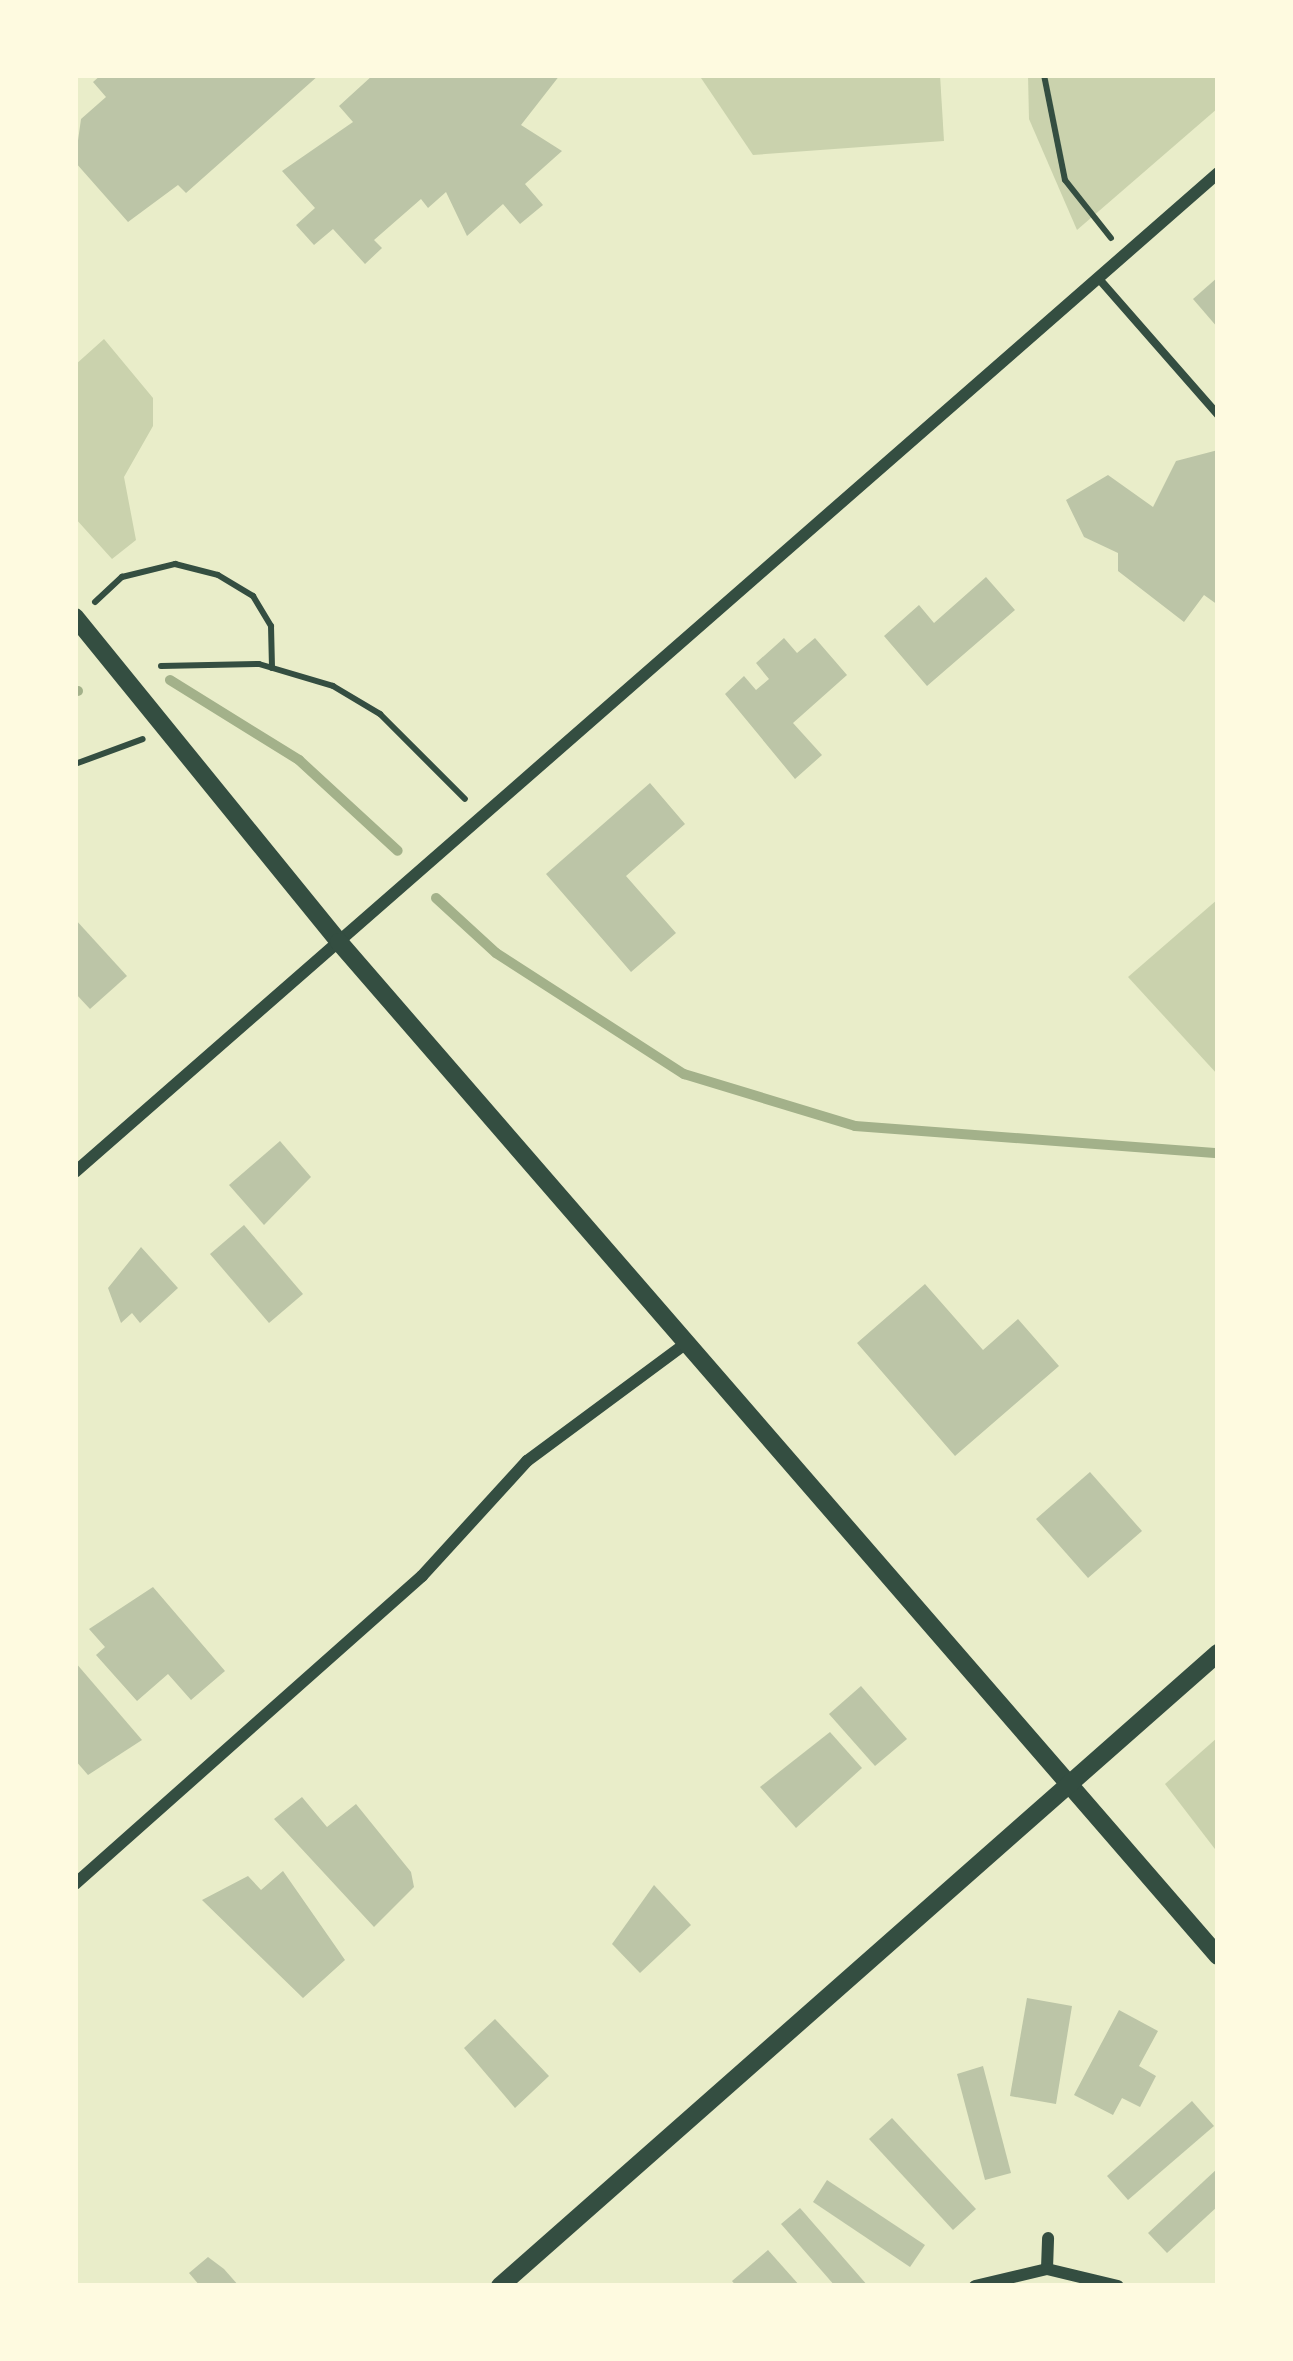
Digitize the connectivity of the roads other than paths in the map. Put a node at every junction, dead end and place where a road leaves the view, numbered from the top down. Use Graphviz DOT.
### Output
graph roads {
  1 [pos="1218,173"];
  2 [pos="1098,278"];
  3 [pos="1218,415"];
  4 [pos="76,618"];
  5 [pos="339,942"];
  6 [pos="75,1172"];
  7 [pos="689,1341"];
  8 [pos="1218,1653"];
  9 [pos="1070,1784"];
  10 [pos="75,1884"];
  11 [pos="1218,1956"];
  12 [pos="1048,2238"];
  13 [pos="1047,2270"];
  14 [pos="500,2286"];
  15 [pos="975,2286"];
  16 [pos="1118,2286"];
  1 -- 2 [label="street"];
  2 -- 3 [label="lane"];
  2 -- 5 [label="street"];
  4 -- 5 [label="street"];
  5 -- 6 [label="street"];
  5 -- 7 [label="street"];
  7 -- 9 [label="street"];
  7 -- 10 [label="street"];
  8 -- 9 [label="street"];
  9 -- 11 [label="street"];
  9 -- 14 [label="street"];
  12 -- 13 [label="street"];
  13 -- 15 [label="street"];
  13 -- 16 [label="street"];
}
